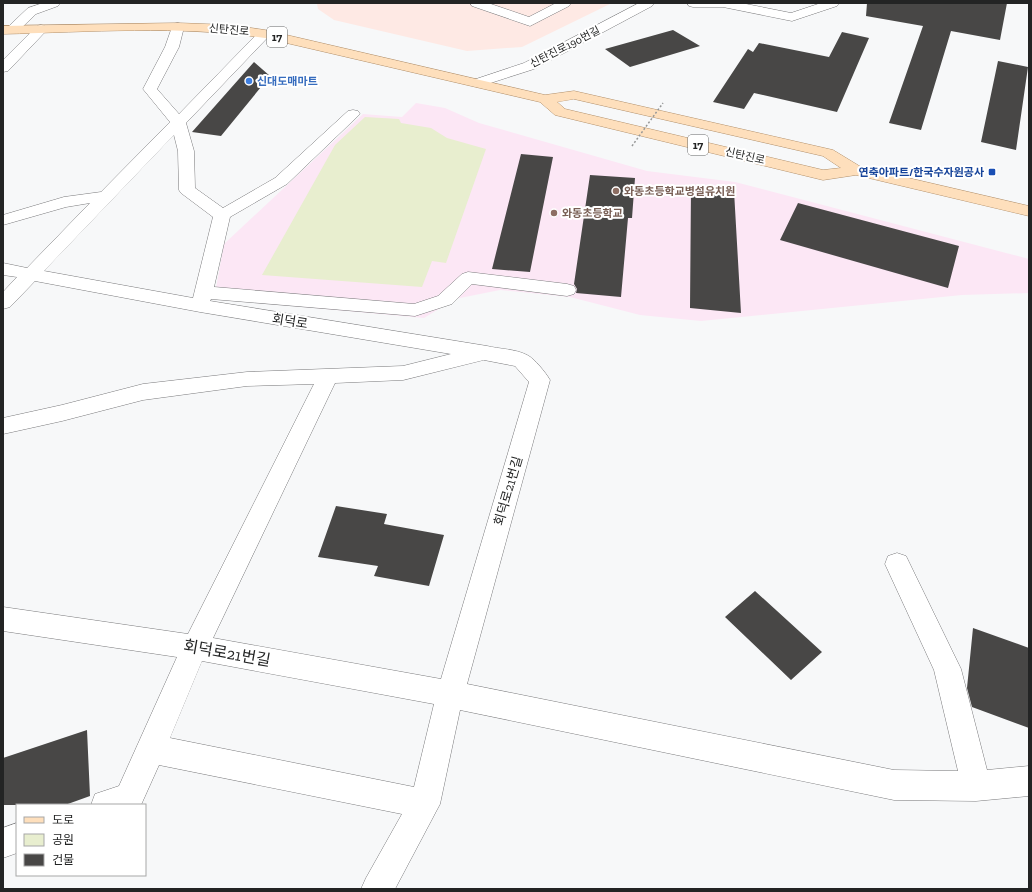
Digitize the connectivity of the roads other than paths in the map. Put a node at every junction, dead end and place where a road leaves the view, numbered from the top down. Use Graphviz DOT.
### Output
graph roads {
  1 [pos="54,3"];
  2 [pos="476,3"];
  3 [pos="565,3"];
  4 [pos="648,3"];
  5 [pos="692,3"];
  6 [pos="833,3"];
  7 [pos="178,27"];
  8 [pos="41,29"];
  9 [pos="8,30"];
  10 [pos="265,34"];
  11 [pos="3,68"];
  12 [pos="478,83"];
  13 [pos="544,99"];
  14 [pos="353,114"];
  15 [pos="178,122"];
  16 [pos="856,170"];
  17 [pos="106,196"];
  18 [pos="1029,211"];
  19 [pos="222,215"];
  20 [pos="3,220"];
  21 [pos="3,269"];
  22 [pos="32,274"];
  23 [pos="567,290"];
  24 [pos="202,299"];
  25 [pos="3,303"];
  26 [pos="487,352"];
  27 [pos="329,375"];
  28 [pos="540,380"];
  29 [pos="3,426"];
  30 [pos="897,564"];
  31 [pos="3,619"];
  32 [pos="195,647"];
  33 [pos="450,694"];
  34 [pos="151,749"];
  35 [pos="1029,780"];
  36 [pos="976,786"];
  37 [pos="109,804"];
  38 [pos="425,804"];
  39 [pos="16,838"];
  40 [pos="3,843"];
  41 [pos="377,889"];
  1 -- 9 [label="street"];
  2 -- 3 [label="street"];
  4 -- 12 [label="street, 신탄진로190번길"];
  5 -- 6 [label="street"];
  7 -- 8 [label="main road, 신탄진로 / 17"];
  7 -- 10 [label="main road, 신탄진로 / 17"];
  7 -- 15 [label="street"];
  8 -- 9 [label="main road, 신탄진로 / 17"];
  8 -- 11 [label="street"];
  10 -- 12 [label="main road, 신탄진로 / 17"];
  10 -- 15 [label="street"];
  12 -- 13 [label="main road, 신탄진로 / 17"];
  13 -- 16 [label="main road, 신탄진로 / 17"];
  13 -- 16 [label="main road, 신탄진로 / 17"];
  14 -- 19 [label="street"];
  15 -- 17 [label="street"];
  15 -- 19 [label="street"];
  16 -- 18 [label="main road, 신탄진로 / 17"];
  17 -- 20 [label="street"];
  17 -- 22 [label="street"];
  19 -- 24 [label="street"];
  21 -- 22 [label="street, 회덕로"];
  22 -- 24 [label="street, 회덕로"];
  22 -- 25 [label="street"];
  23 -- 24 [label="street"];
  24 -- 26 [label="street, 회덕로"];
  26 -- 27 [label="street"];
  26 -- 28 [label="street, 회덕로"];
  27 -- 29 [label="street"];
  27 -- 32 [label="street"];
  28 -- 33 [label="street, 회덕로21번길"];
  30 -- 36 [label="street"];
  31 -- 32 [label="street, 회덕로21번길"];
  32 -- 33 [label="street, 회덕로21번길"];
  32 -- 34 [label="street"];
  33 -- 36 [label="street"];
  33 -- 38 [label="street, 회덕로21번길"];
  34 -- 37 [label="street"];
  34 -- 38 [label="street"];
  35 -- 36 [label="street"];
  38 -- 41 [label="street, 회덕로21번길"];
  39 -- 40 [label="street"];
}
